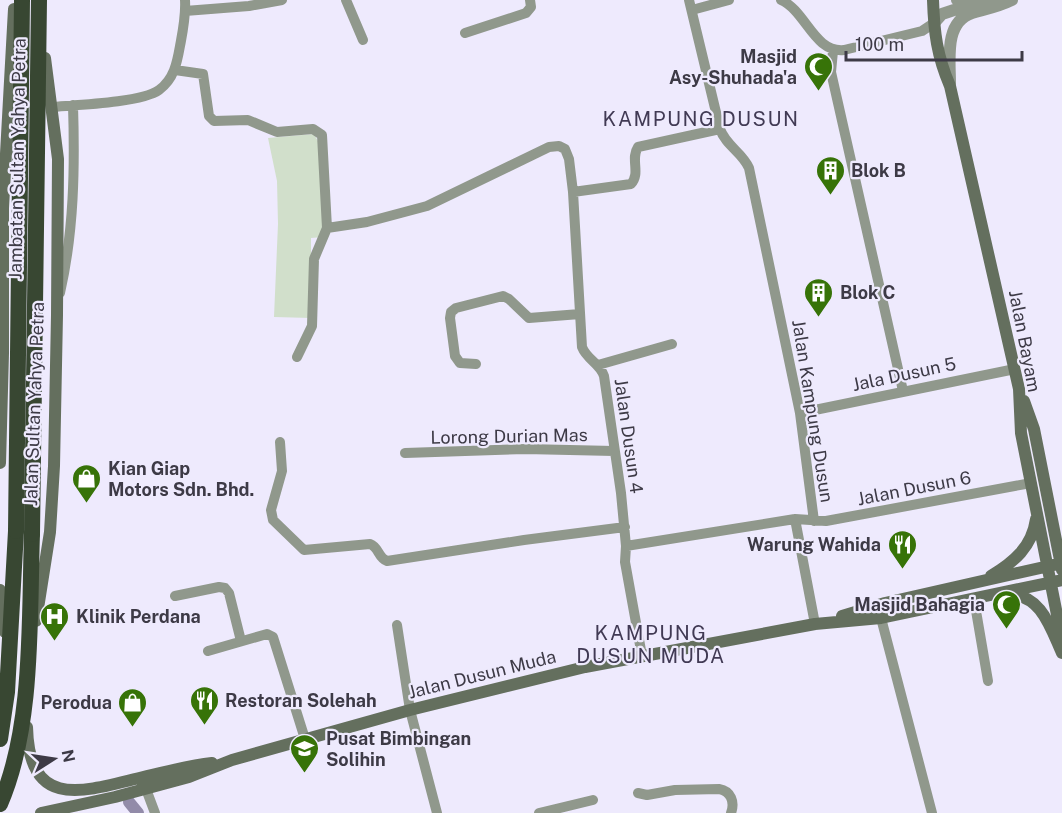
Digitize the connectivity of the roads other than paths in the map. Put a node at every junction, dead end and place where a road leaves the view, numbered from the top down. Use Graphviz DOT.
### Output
graph roads {
  1 [pos="15,0"];
  2 [pos="22,0"];
  3 [pos="39,0"];
  4 [pos="44,0"];
  5 [pos="282,0"];
  6 [pos="346,0"];
  7 [pos="530,0"];
  8 [pos="729,0"];
  9 [pos="781,0"];
  10 [pos="933,0"];
  11 [pos="957,0"];
  12 [pos="1012,0"];
  13 [pos="976,3"];
  14 [pos="185,5"];
  15 [pos="690,5"];
  16 [pos="934,23"];
  17 [pos="465,33"];
  18 [pos="363,40"];
  19 [pos="833,51"];
  20 [pos="176,70"];
  21 [pos="950,86"];
  22 [pos="73,105"];
  23 [pos="51,107"];
  24 [pos="720,129"];
  25 [pos="54,130"];
  26 [pos="7,152"];
  27 [pos="573,192"];
  28 [pos="2,214"];
  29 [pos="327,228"];
  30 [pos="57,306"];
  31 [pos="580,314"];
  32 [pos="672,344"];
  33 [pos="1,356"];
  34 [pos="297,357"];
  35 [pos="476,364"];
  36 [pos="598,365"];
  37 [pos="1015,369"];
  38 [pos="1019,389"];
  39 [pos="903,391"];
  40 [pos="800,412"];
  41 [pos="280,442"];
  42 [pos="614,451"];
  43 [pos="405,453"];
  44 [pos="0,463"];
  45 [pos="1031,483"];
  46 [pos="1046,491"];
  47 [pos="1037,513"];
  48 [pos="795,519"];
  49 [pos="814,521"];
  50 [pos="625,527"];
  51 [pos="1062,527"];
  52 [pos="24,532"];
  53 [pos="626,546"];
  54 [pos="1062,566"];
  55 [pos="1047,567"];
  56 [pos="982,582"];
  57 [pos="1056,582"];
  58 [pos="0,590"];
  59 [pos="175,596"];
  60 [pos="979,598"];
  61 [pos="0,615"];
  62 [pos="881,618"];
  63 [pos="815,624"];
  64 [pos="397,625"];
  65 [pos="5,633"];
  66 [pos="1062,640"];
  67 [pos="241,641"];
  68 [pos="208,651"];
  69 [pos="1062,653"];
  70 [pos="642,656"];
  71 [pos="8,657"];
  72 [pos="988,681"];
  73 [pos="26,693"];
  74 [pos="410,710"];
  75 [pos="0,739"];
  76 [pos="305,739"];
  77 [pos="232,760"];
  78 [pos="146,789"];
  79 [pos="638,793"];
  80 [pos="592,800"];
  81 [pos="0,804"];
  82 [pos="41,813"];
  83 [pos="155,813"];
  84 [pos="437,813"];
  85 [pos="539,813"];
  86 [pos="731,813"];
  87 [pos="932,813"];
  1 -- 26 [label="main road, Jalan Sultan Yahya Petra"];
  2 -- 52 [label="highway, Jambatan Sultan Yahya Petra, bridge"];
  3 -- 52 [label="highway, Jambatan Sultan Yahya Petra, bridge"];
  4 -- 23 [label="main road, Jalan Sultan Yahya Petra"];
  5 -- 14 [label="street"];
  6 -- 18 [label="street"];
  7 -- 17 [label="street"];
  8 -- 15 [label="street"];
  9 -- 19 [label="street"];
  10 -- 16 [label="main road, Jalan Bayam"];
  11 -- 13 [label="street, Jalan Bayam"];
  12 -- 13 [label="street, Jalan Bayam"];
  12 -- 21 [label="street, Jalan Bayam"];
  13 -- 16 [label="street"];
  14 -- 20 [label="street"];
  15 -- 24 [label="street, Jalan Kampung Dusun"];
  16 -- 19 [label="street"];
  16 -- 21 [label="main road, Jalan Bayam"];
  19 -- 39 [label="street"];
  20 -- 22 [label="street"];
  20 -- 29 [label="street"];
  21 -- 37 [label="main road, Jalan Bayam"];
  22 -- 23 [label="street"];
  22 -- 30 [label="street"];
  23 -- 25 [label="main road, Jalan Sultan Yahya Petra"];
  24 -- 27 [label="street"];
  24 -- 40 [label="street, Jalan Kampung Dusun"];
  25 -- 26 [label="main road"];
  25 -- 30 [label="main road, Jalan Sultan Yahya Petra"];
  26 -- 28 [label="main road, Jalan Sultan Yahya Petra"];
  27 -- 29 [label="street, Jalan Dusun 4"];
  27 -- 31 [label="street, Jalan Dusun 4"];
  28 -- 33 [label="main road, Jalan Sultan Yahya Petra"];
  29 -- 34 [label="street"];
  30 -- 73 [label="main road, Jalan Sultan Yahya Petra"];
  31 -- 35 [label="street"];
  31 -- 36 [label="street, Jalan Dusun 4"];
  32 -- 36 [label="street"];
  33 -- 44 [label="main road, Jalan Sultan Yahya Petra"];
  36 -- 42 [label="street, Jalan Dusun 4"];
  37 -- 38 [label="main road, Jalan Bayam"];
  37 -- 39 [label="street, Jala Dusun 5"];
  38 -- 45 [label="main road, Jalan Bayam"];
  38 -- 46 [label="main road"];
  39 -- 40 [label="street, Jala Dusun 5"];
  40 -- 49 [label="street, Jalan Kampung Dusun"];
  41 -- 50 [label="street"];
  42 -- 43 [label="street, Lorong Durian Mas"];
  42 -- 50 [label="street, Jalan Dusun 4"];
  45 -- 47 [label="main road, Jalan Bayam"];
  45 -- 49 [label="street, Jalan Dusun 6"];
  46 -- 51 [label="main road"];
  46 -- 54 [label="main road"];
  47 -- 55 [label="main road, Jalan Bayam"];
  47 -- 56 [label="main road"];
  48 -- 49 [label="street, Jalan Dusun 6"];
  48 -- 53 [label="street, Jalan Dusun 6"];
  48 -- 63 [label="street"];
  50 -- 53 [label="street, Jalan Dusun 4"];
  52 -- 71 [label="highway"];
  52 -- 73 [label="highway"];
  53 -- 70 [label="street, Jalan Dusun 4"];
  54 -- 55 [label="main road"];
  55 -- 56 [label="main road"];
  55 -- 57 [label="main road, Jalan Bayam"];
  56 -- 63 [label="main road"];
  57 -- 60 [label="main road, Jalan Dusun Muda"];
  57 -- 66 [label="main road, Jalan Bayam"];
  58 -- 65 [label="main road"];
  59 -- 67 [label="street"];
  60 -- 62 [label="main road, Jalan Dusun Muda"];
  60 -- 69 [label="main road"];
  60 -- 72 [label="street"];
  61 -- 65 [label="street"];
  62 -- 63 [label="main road, Jalan Dusun Muda"];
  62 -- 87 [label="street"];
  63 -- 70 [label="main road, Jalan Dusun Muda"];
  64 -- 74 [label="street"];
  65 -- 71 [label="main road"];
  67 -- 68 [label="street"];
  67 -- 76 [label="street"];
  70 -- 74 [label="main road, Jalan Dusun Muda"];
  71 -- 75 [label="highway"];
  73 -- 77 [label="main road, Jalan Dusun Muda"];
  73 -- 81 [label="highway, Jalan Sultan Yahya Petra"];
  74 -- 76 [label="main road, Jalan Dusun Muda"];
  74 -- 84 [label="street"];
  76 -- 77 [label="main road, Jalan Dusun Muda"];
  77 -- 78 [label="main road, Jalan Dusun Muda"];
  78 -- 82 [label="main road, Jalan Dusun Muda"];
  78 -- 83 [label="street"];
  79 -- 86 [label="street"];
  80 -- 85 [label="street"];
}
